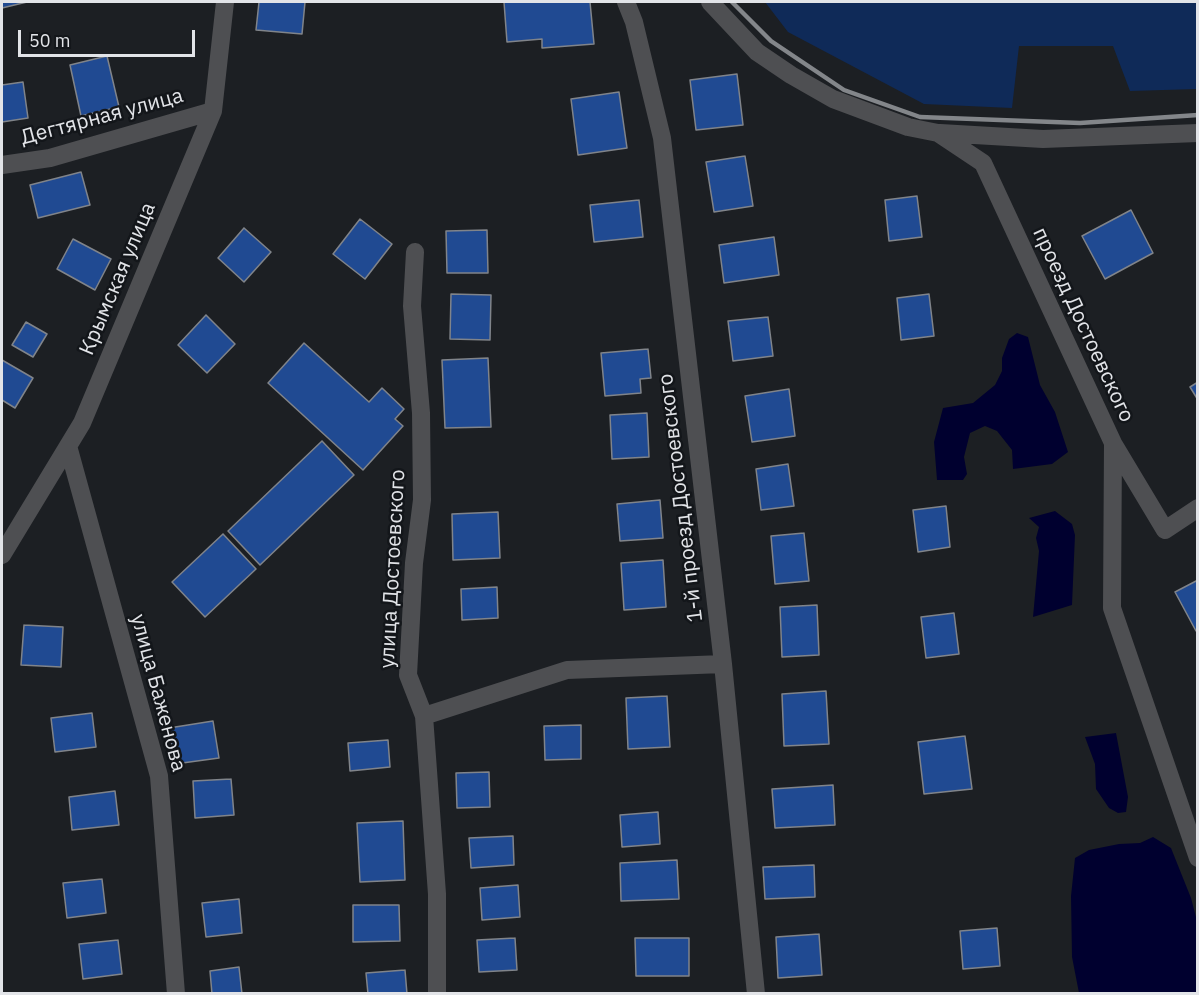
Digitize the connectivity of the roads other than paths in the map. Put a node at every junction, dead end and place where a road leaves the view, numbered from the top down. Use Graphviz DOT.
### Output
graph roads {
  1 [pos="225,2"];
  2 [pos="626,2"];
  3 [pos="710,2"];
  4 [pos="213,111"];
  5 [pos="938,132"];
  6 [pos="1197,133"];
  7 [pos="2,165"];
  8 [pos="415,252"];
  9 [pos="1113,443"];
  10 [pos="68,446"];
  11 [pos="1197,508"];
  12 [pos="2,555"];
  13 [pos="723,664"];
  14 [pos="424,716"];
  15 [pos="1197,858"];
  16 [pos="176,993"];
  17 [pos="438,993"];
  18 [pos="756,993"];
  1 -- 4 [label="street, Крымская улица"];
  2 -- 13 [label="street, 1-й проезд Достоевского"];
  3 -- 5 [label="street, проезд Достоевского"];
  4 -- 7 [label="street, Дегтярная улица"];
  4 -- 10 [label="street, Крымская улица"];
  5 -- 6 [label="street"];
  5 -- 9 [label="street, проезд Достоевского"];
  8 -- 14 [label="street, улица Достоевского"];
  9 -- 11 [label="street"];
  9 -- 15 [label="street, проезд Достоевского"];
  10 -- 12 [label="street, Крымская улица"];
  10 -- 16 [label="street, улица Баженова"];
  13 -- 14 [label="street"];
  13 -- 18 [label="street, 1-й проезд Достоевского"];
  14 -- 17 [label="street, улица Достоевского"];
}
